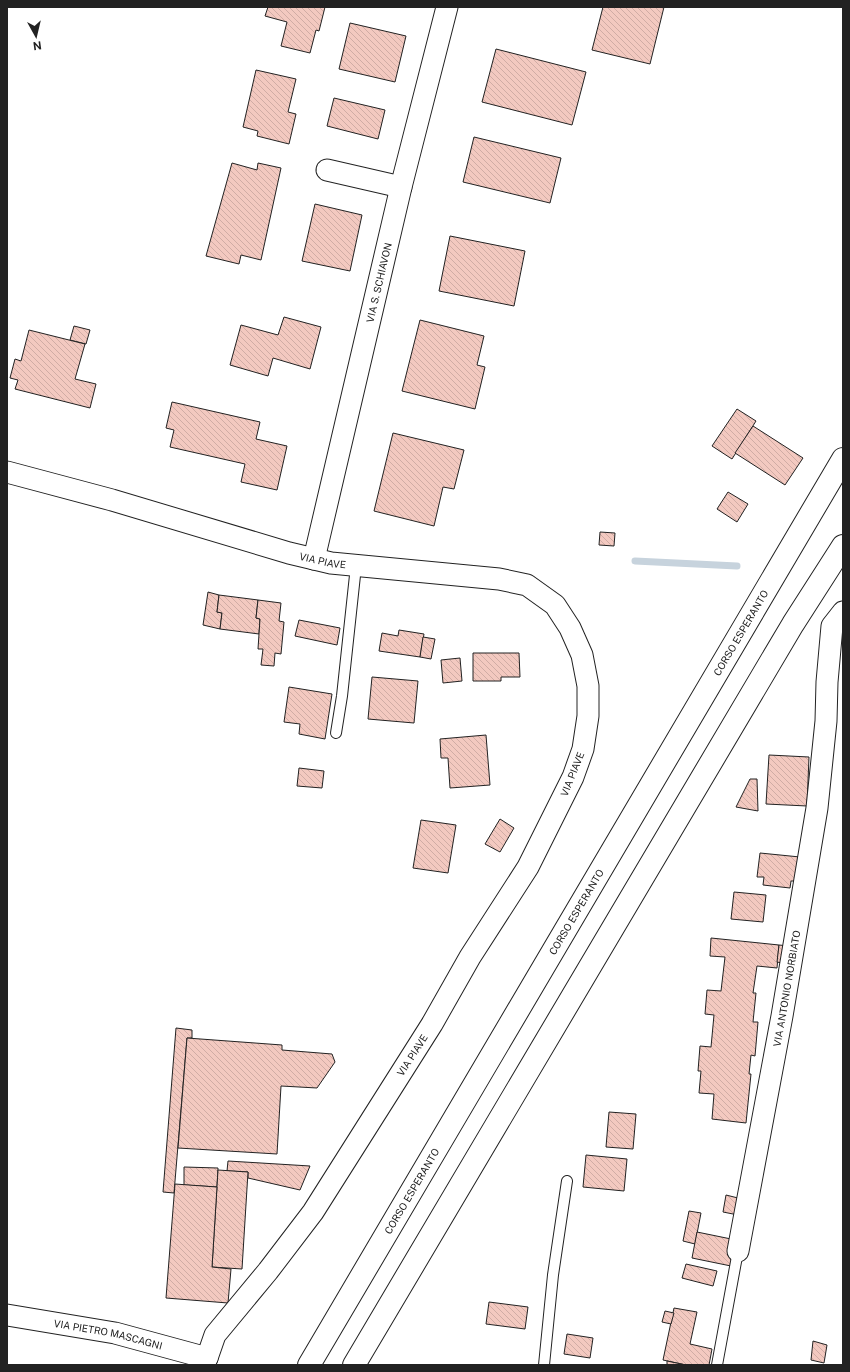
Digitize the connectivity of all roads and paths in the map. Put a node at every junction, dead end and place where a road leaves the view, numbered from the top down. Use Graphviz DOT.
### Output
graph roads {
  1 [pos="447,7"];
  2 [pos="326,170"];
  3 [pos="401,187"];
  4 [pos="843,460"];
  5 [pos="7,472"];
  6 [pos="843,546"];
  7 [pos="314,559"];
  8 [pos="356,566"];
  9 [pos="843,612"];
  10 [pos="336,733"];
  11 [pos="567,1181"];
  12 [pos="738,1251"];
  13 [pos="7,1315"];
  14 [pos="210,1362"];
  15 [pos="309,1365"];
  16 [pos="354,1365"];
  17 [pos="544,1365"];
  18 [pos="717,1365"];
  1 -- 3 [label="street, VIA S. SCHIAVON"];
  2 -- 3 [label="street"];
  3 -- 7 [label="street, VIA S. SCHIAVON"];
  4 -- 15 [label="highway, CORSO ESPERANTO"];
  5 -- 7 [label="street, VIA PIAVE"];
  6 -- 16 [label="highway"];
  7 -- 8 [label="street, VIA PIAVE"];
  8 -- 10 [label="lane"];
  8 -- 14 [label="street, VIA PIAVE"];
  9 -- 12 [label="street, VIA ANTONIO NORBIATO"];
  11 -- 17 [label="lane"];
  12 -- 18 [label="lane, VIA ANTONIO NORBIATO"];
  13 -- 14 [label="street, VIA PIETRO MASCAGNI"];
}
